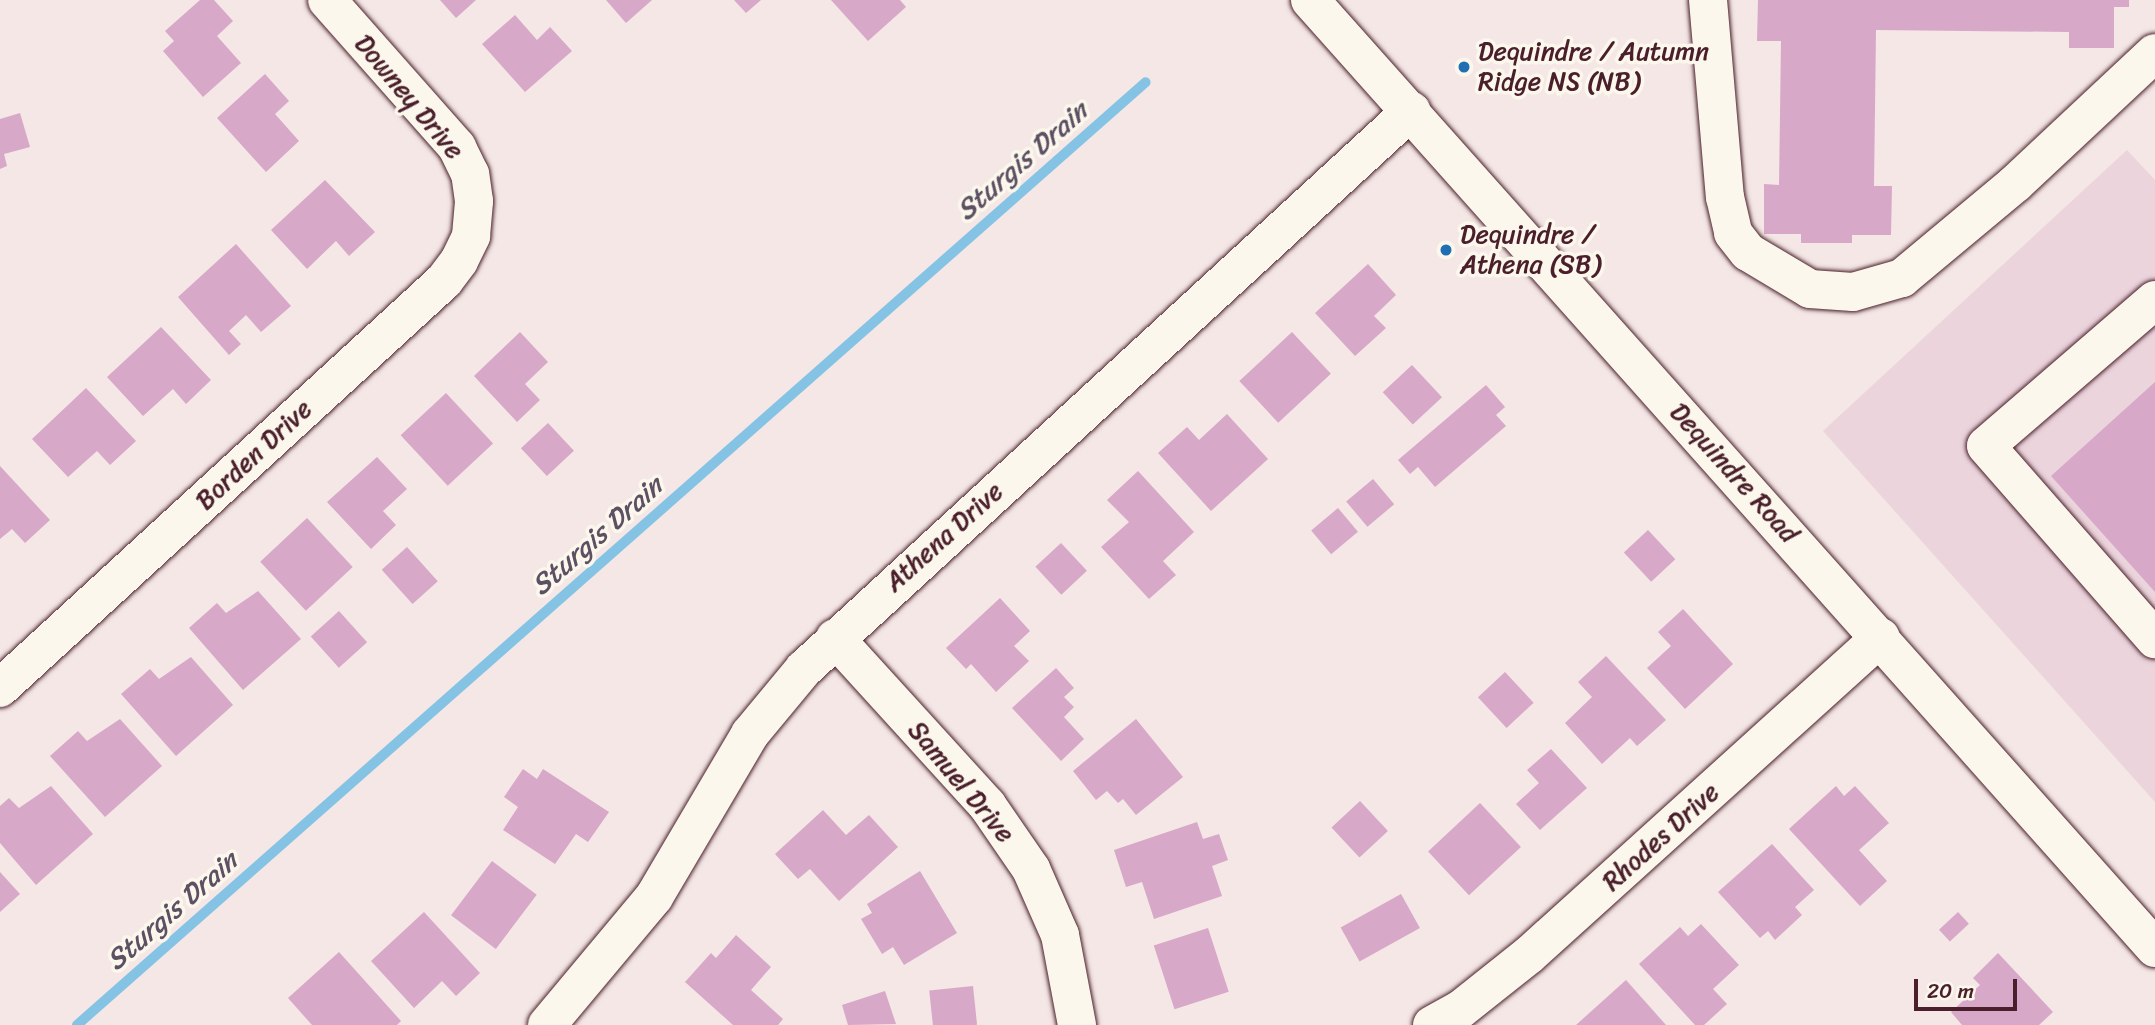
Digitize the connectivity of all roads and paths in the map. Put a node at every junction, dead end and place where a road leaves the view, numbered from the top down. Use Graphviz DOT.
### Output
graph roads {
  1 [pos="327,0"];
  2 [pos="1709,0"];
  3 [pos="1316,2"];
  4 [pos="2155,53"];
  5 [pos="1411,110"];
  6 [pos="474,201"];
  7 [pos="2155,300"];
  8 [pos="1881,637"];
  9 [pos="835,638"];
  10 [pos="2155,639"];
  11 [pos="0,688"];
  12 [pos="2153,943"];
  13 [pos="547,1025"];
  14 [pos="1077,1025"];
  15 [pos="1432,1025"];
  1 -- 6 [label="street, Downey Drive"];
  2 -- 4 [label="street"];
  3 -- 5 [label="street, Dequindre Road"];
  5 -- 8 [label="street, Dequindre Road"];
  5 -- 9 [label="street, Athena Drive"];
  6 -- 11 [label="street, Borden Drive"];
  7 -- 10 [label="street"];
  8 -- 12 [label="street, Dequindre Road"];
  8 -- 15 [label="street, Rhodes Drive"];
  9 -- 13 [label="street, Athena Drive"];
  9 -- 14 [label="street, Samuel Drive"];
}
